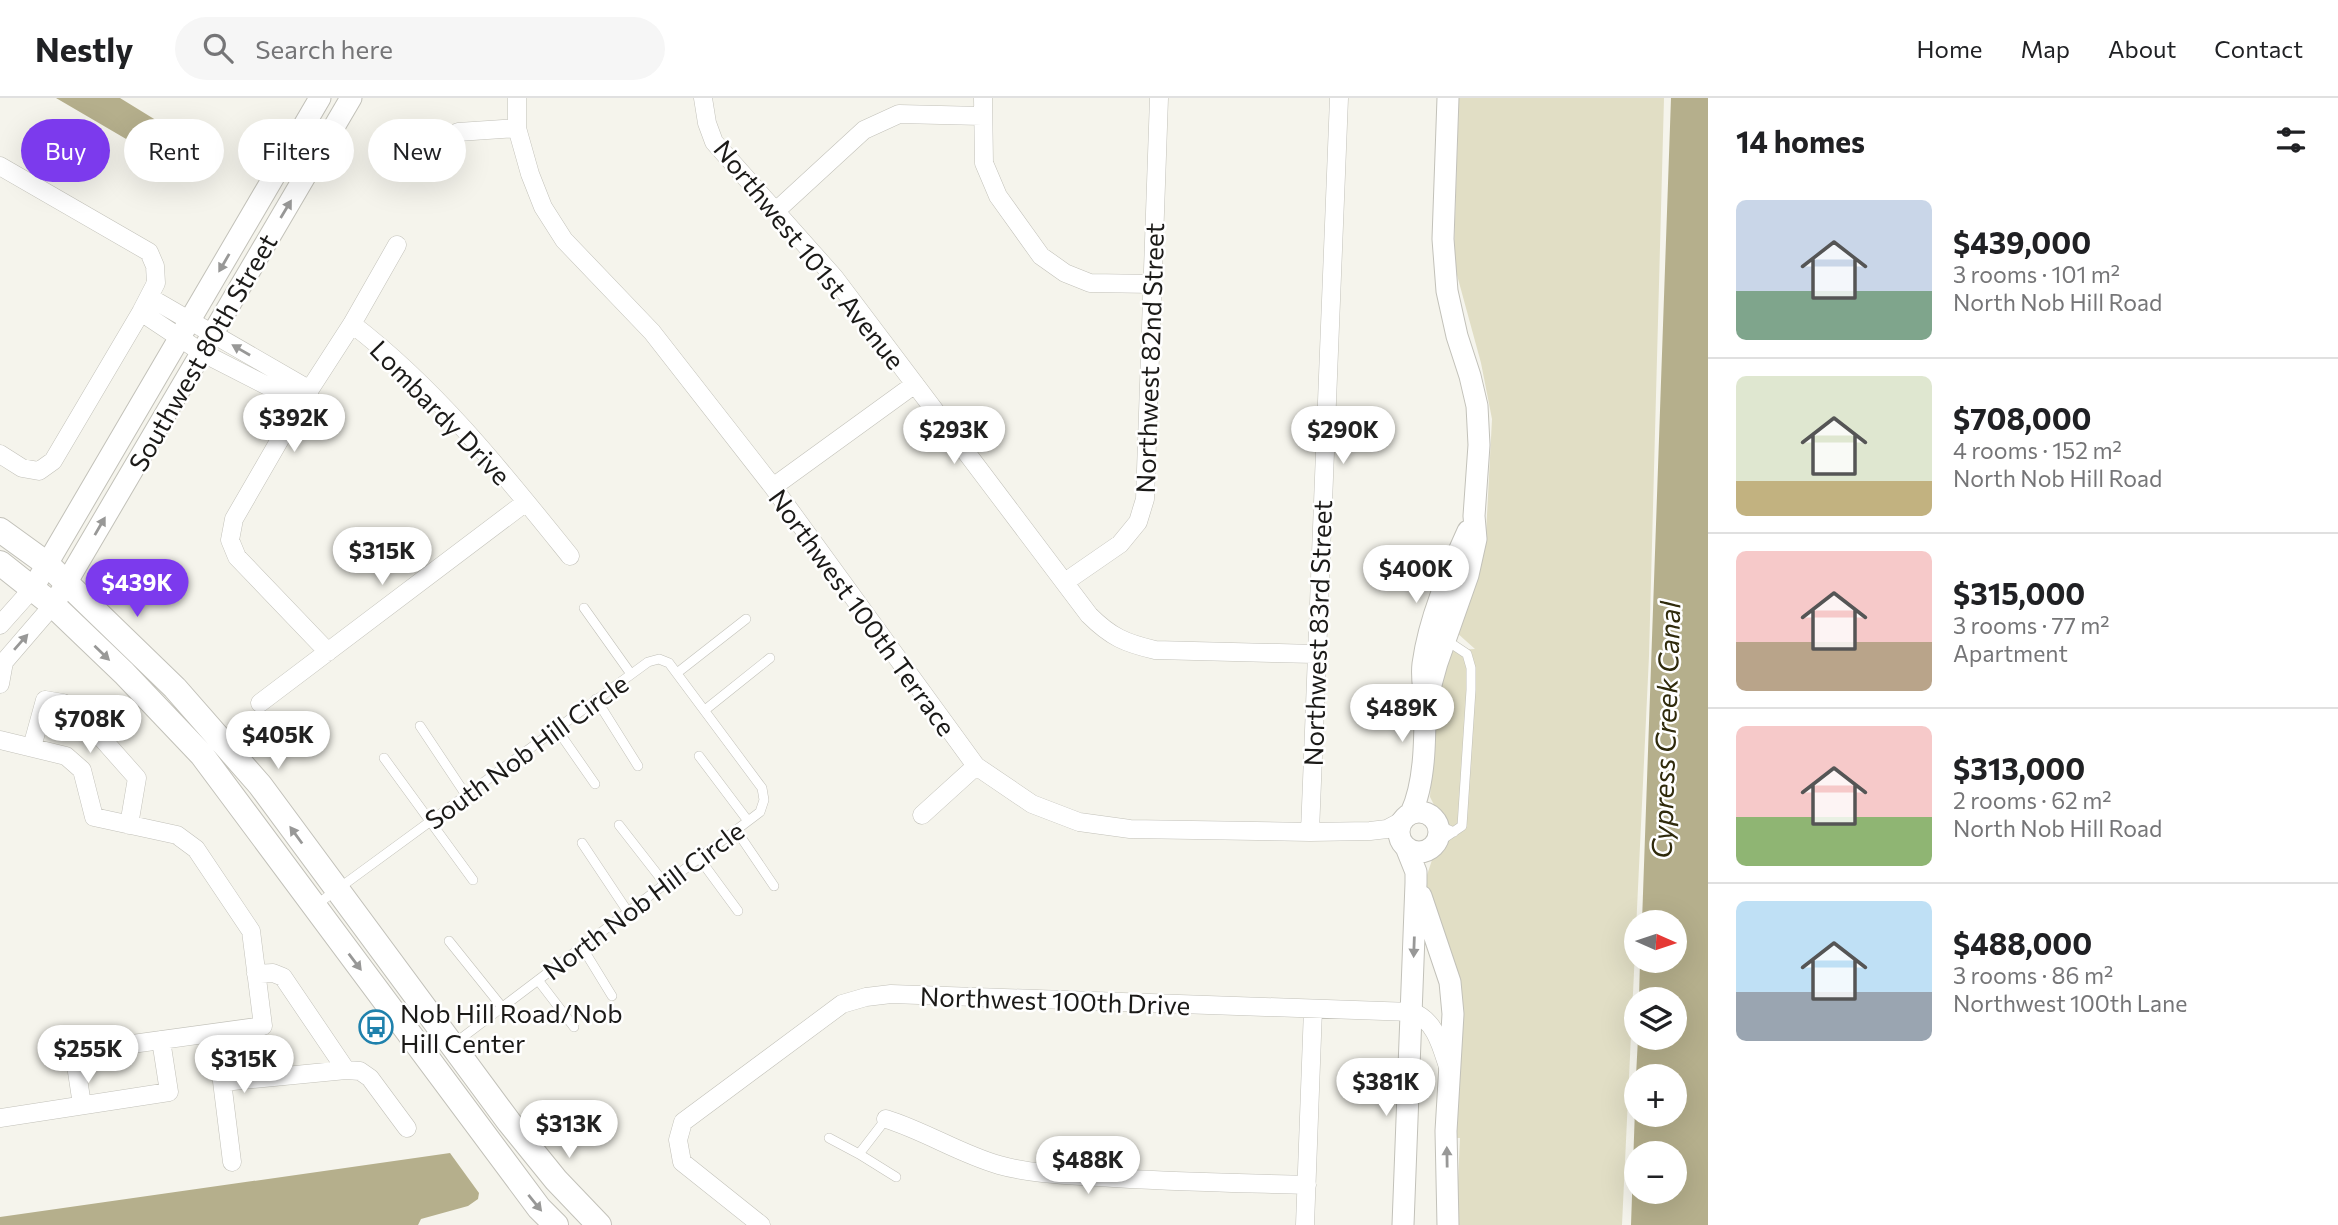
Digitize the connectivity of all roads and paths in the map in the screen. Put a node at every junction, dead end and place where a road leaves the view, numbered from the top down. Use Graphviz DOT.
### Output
graph roads {
  1 [pos="320,98"];
  2 [pos="351,98"];
  3 [pos="517,98"];
  4 [pos="1159,98"];
  5 [pos="1339,98"];
  6 [pos="1448,98"];
  7 [pos="703,100"];
  8 [pos="982,107"];
  9 [pos="517,128"];
  10 [pos="466,131"];
  11 [pos="0,166"];
  12 [pos="777,210"];
  13 [pos="397,245"];
  14 [pos="1153,284"];
  15 [pos="145,305"];
  16 [pos="352,324"];
  17 [pos="186,329"];
  18 [pos="206,342"];
  19 [pos="265,374"];
  20 [pos="915,384"];
  21 [pos="306,396"];
  22 [pos="0,454"];
  23 [pos="773,487"];
  24 [pos="526,502"];
  25 [pos="1474,516"];
  26 [pos="0,530"];
  27 [pos="570,556"];
  28 [pos="0,563"];
  29 [pos="47,564"];
  30 [pos="67,582"];
  31 [pos="1065,582"];
  32 [pos="33,588"];
  33 [pos="53,606"];
  34 [pos="584,608"];
  35 [pos="746,619"];
  36 [pos="0,625"];
  37 [pos="1444,639"];
  38 [pos="328,652"];
  39 [pos="1315,654"];
  40 [pos="770,658"];
  41 [pos="677,673"];
  42 [pos="631,674"];
  43 [pos="0,684"];
  44 [pos="596,699"];
  45 [pos="260,703"];
  46 [pos="1425,706"];
  47 [pos="705,710"];
  48 [pos="420,726"];
  49 [pos="556,728"];
  50 [pos="0,740"];
  51 [pos="32,747"];
  52 [pos="699,756"];
  53 [pos="384,758"];
  54 [pos="638,766"];
  55 [pos="976,766"];
  56 [pos="595,784"];
  57 [pos="466,795"];
  58 [pos="922,815"];
  59 [pos="430,821"];
  60 [pos="748,821"];
  61 [pos="129,825"];
  62 [pos="619,825"];
  63 [pos="736,830"];
  64 [pos="1310,832"];
  65 [pos="1422,832"];
  66 [pos="582,844"];
  67 [pos="699,858"];
  68 [pos="1416,877"];
  69 [pos="473,880"];
  70 [pos="665,884"];
  71 [pos="774,886"];
  72 [pos="336,890"];
  73 [pos="315,907"];
  74 [pos="738,911"];
  75 [pos="628,912"];
  76 [pos="449,941"];
  77 [pos="582,947"];
  78 [pos="256,974"];
  79 [pos="538,980"];
  80 [pos="612,996"];
  81 [pos="502,1007"];
  82 [pos="1312,1009"];
  83 [pos="1412,1012"];
  84 [pos="574,1027"];
  85 [pos="216,1032"];
  86 [pos="161,1040"];
  87 [pos="453,1045"];
  88 [pos="346,1070"];
  89 [pos="1450,1071"];
  90 [pos="223,1082"];
  91 [pos="82,1105"];
  92 [pos="0,1118"];
  93 [pos="886,1119"];
  94 [pos="407,1128"];
  95 [pos="829,1138"];
  96 [pos="859,1154"];
  97 [pos="232,1162"];
  98 [pos="896,1177"];
  99 [pos="1307,1185"];
  100 [pos="556,1225"];
  101 [pos="599,1225"];
  102 [pos="761,1225"];
  103 [pos="1306,1225"];
  104 [pos="1403,1225"];
  105 [pos="1448,1225"];
  1 -- 17 [label="street, Southwest 80th Street, one-way"];
  18 -- 2 [label="street, Southwest 80th Street, one-way"];
  3 -- 9 [label="street, Northwest 100th Terrace"];
  4 -- 14 [label="street, Northwest 82nd Street"];
  5 -- 39 [label="street, Northwest 83rd Street"];
  6 -- 25 [label="street"];
  7 -- 12 [label="street, Northwest 101st Avenue"];
  8 -- 12 [label="street"];
  8 -- 14 [label="street"];
  9 -- 10 [label="street"];
  9 -- 23 [label="street, Northwest 100th Terrace"];
  11 -- 15 [label="street"];
  12 -- 20 [label="street, Northwest 101st Avenue"];
  13 -- 16 [label="street, Lombardy Drive"];
  14 -- 31 [label="street, Northwest 82nd Street"];
  15 -- 17 [label="street"];
  15 -- 22 [label="street"];
  16 -- 21 [label="street, Lombardy Drive"];
  16 -- 24 [label="street, Lombardy Drive"];
  17 -- 18 [label="street"];
  17 -- 29 [label="street, Southwest 80th Street"];
  18 -- 19 [label="street"];
  30 -- 18 [label="street, Southwest 80th Street, one-way"];
  19 -- 21 [label="street"];
  19 -- 21 [label="street"];
  20 -- 23 [label="street"];
  20 -- 31 [label="street, Northwest 101st Avenue"];
  21 -- 38 [label="street, Lombardy Drive"];
  23 -- 55 [label="street, Northwest 100th Terrace"];
  24 -- 27 [label="street, Lombardy Drive"];
  24 -- 38 [label="street, Lombardy Drive"];
  25 -- 37 [label="street"];
  25 -- 46 [label="street"];
  26 -- 29 [label="main road"];
  28 -- 32 [label="main road"];
  29 -- 30 [label="main road"];
  29 -- 32 [label="street, Southwest 80th Street"];
  30 -- 33 [label="street, Southwest 80th Street"];
  72 -- 30 [label="main road, one-way"];
  31 -- 39 [label="street, Northwest 101st Avenue"];
  32 -- 33 [label="main road"];
  32 -- 36 [label="street"];
  43 -- 33 [label="street, one-way"];
  33 -- 73 [label="main road, one-way"];
  34 -- 42 [label="lane"];
  35 -- 41 [label="lane"];
  37 -- 46 [label="street"];
  37 -- 65 [label="lane"];
  38 -- 45 [label="street, Lombardy Drive"];
  39 -- 64 [label="street, Northwest 83rd Street"];
  40 -- 47 [label="lane"];
  41 -- 42 [label="lane, South Nob Hill Circle"];
  41 -- 47 [label="lane"];
  42 -- 44 [label="lane, South Nob Hill Circle"];
  44 -- 49 [label="lane, South Nob Hill Circle"];
  44 -- 54 [label="lane"];
  46 -- 65 [label="street"];
  47 -- 60 [label="lane, North Nob Hill Circle"];
  48 -- 57 [label="lane"];
  49 -- 56 [label="lane"];
  49 -- 57 [label="lane, South Nob Hill Circle"];
  50 -- 51 [label="street"];
  51 -- 61 [label="street"];
  51 -- 61 [label="street"];
  52 -- 60 [label="lane"];
  53 -- 59 [label="lane"];
  55 -- 58 [label="street"];
  55 -- 64 [label="street, Northwest 100th Terrace"];
  57 -- 59 [label="lane, South Nob Hill Circle"];
  59 -- 69 [label="lane"];
  59 -- 72 [label="lane, South Nob Hill Circle"];
  60 -- 63 [label="lane, North Nob Hill Circle"];
  61 -- 78 [label="street"];
  62 -- 70 [label="lane"];
  63 -- 67 [label="lane, North Nob Hill Circle"];
  63 -- 71 [label="lane"];
  64 -- 65 [label="street, Northwest 100th Terrace"];
  65 -- 68 [label="street"];
  66 -- 75 [label="lane"];
  67 -- 70 [label="lane, North Nob Hill Circle"];
  67 -- 74 [label="lane"];
  68 -- 83 [label="street, one-way"];
  68 -- 89 [label="street"];
  70 -- 75 [label="lane, North Nob Hill Circle"];
  72 -- 73 [label="lane, South Nob Hill Circle"];
  72 -- 87 [label="main road"];
  73 -- 100 [label="main road, one-way"];
  75 -- 77 [label="lane, North Nob Hill Circle"];
  76 -- 81 [label="lane"];
  77 -- 79 [label="lane, North Nob Hill Circle"];
  77 -- 80 [label="lane"];
  78 -- 85 [label="street"];
  78 -- 88 [label="street"];
  79 -- 81 [label="lane, North Nob Hill Circle"];
  79 -- 84 [label="lane"];
  81 -- 87 [label="lane, North Nob Hill Circle"];
  82 -- 83 [label="street, Northwest 100th Drive"];
  82 -- 99 [label="street"];
  82 -- 102 [label="street, Northwest 100th Drive"];
  83 -- 89 [label="street"];
  83 -- 104 [label="street"];
  85 -- 86 [label="street"];
  85 -- 90 [label="street"];
  86 -- 91 [label="street"];
  86 -- 91 [label="street"];
  87 -- 101 [label="main road"];
  88 -- 90 [label="street"];
  88 -- 94 [label="street"];
  105 -- 89 [label="street, one-way"];
  90 -- 97 [label="street"];
  91 -- 92 [label="street"];
  93 -- 96 [label="lane"];
  93 -- 99 [label="street"];
  95 -- 96 [label="lane"];
  96 -- 98 [label="lane"];
  99 -- 103 [label="street"];
}
